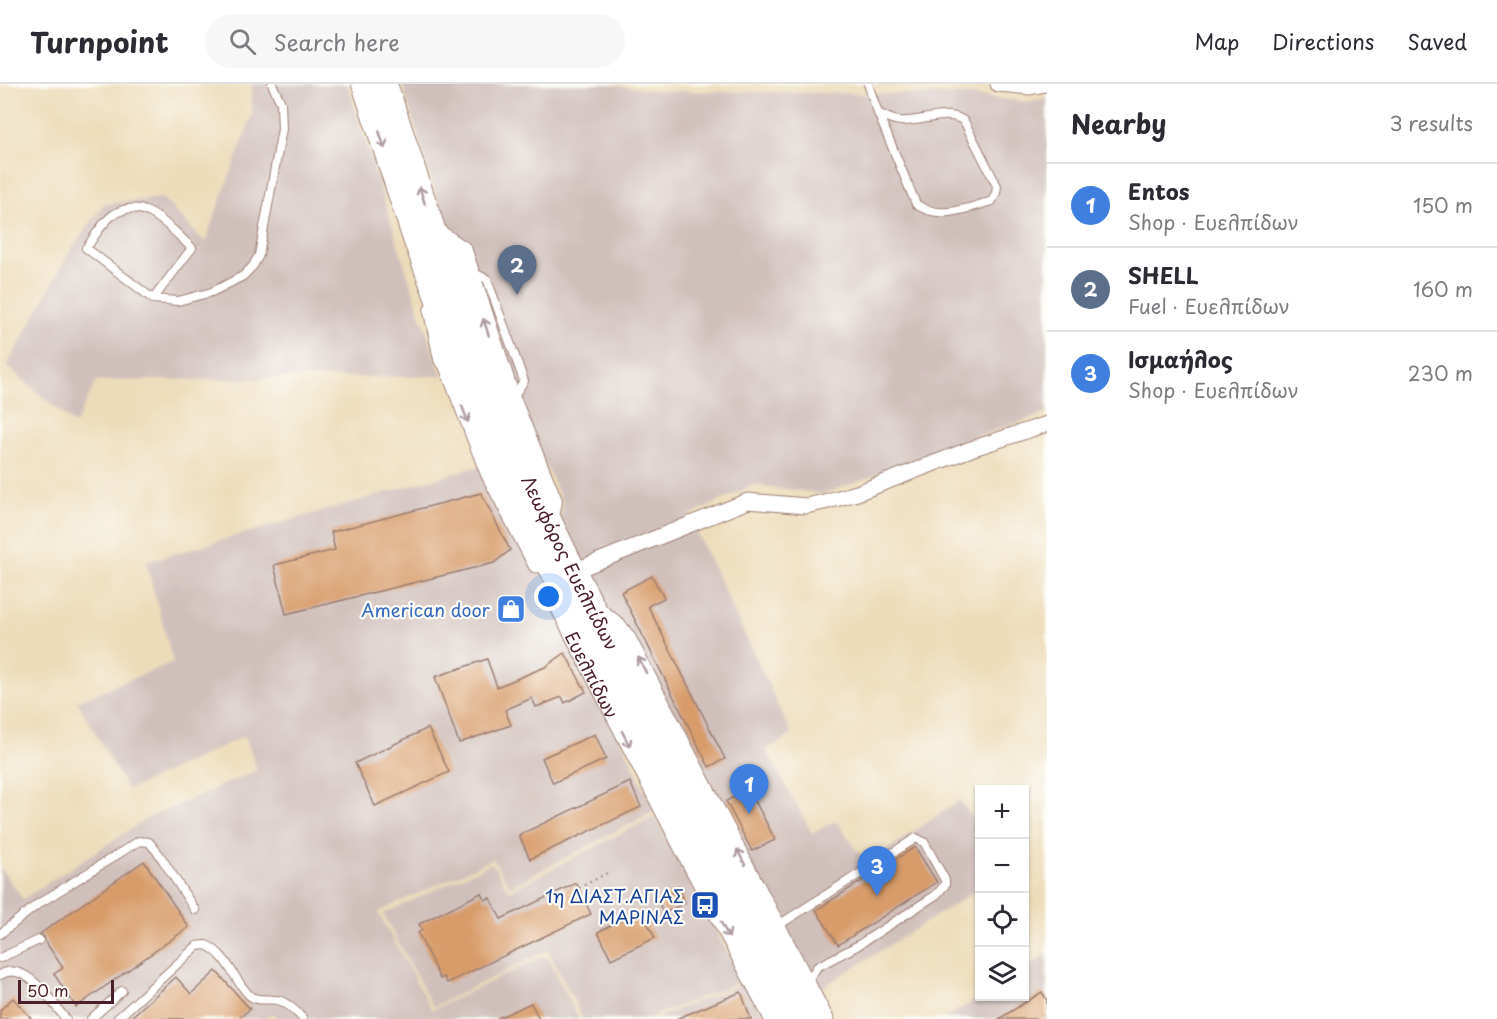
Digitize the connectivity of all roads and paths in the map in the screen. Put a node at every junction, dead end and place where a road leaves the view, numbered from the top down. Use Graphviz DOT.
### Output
graph roads {
  1 [pos="272,84"];
  2 [pos="364,84"];
  3 [pos="385,84"];
  4 [pos="868,84"];
  5 [pos="998,84"];
  6 [pos="1046,84"];
  7 [pos="878,113"];
  8 [pos="434,232"];
  9 [pos="467,269"];
  10 [pos="153,299"];
  11 [pos="489,362"];
  12 [pos="511,401"];
  13 [pos="1047,424"];
  14 [pos="549,520"];
  15 [pos="557,573"];
  16 [pos="581,619"];
  17 [pos="693,856"];
  18 [pos="611,871"];
  19 [pos="579,888"];
  20 [pos="195,910"];
  21 [pos="777,926"];
  22 [pos="0,934"];
  23 [pos="39,940"];
  24 [pos="0,958"];
  25 [pos="0,975"];
  26 [pos="800,987"];
  27 [pos="122,991"];
  28 [pos="66,1019"];
  29 [pos="91,1019"];
  30 [pos="117,1019"];
  31 [pos="303,1019"];
  32 [pos="772,1019"];
  33 [pos="786,1019"];
  34 [pos="808,1019"];
  35 [pos="826,1019"];
  1 -- 10 [label="lane"];
  2 -- 15 [label="main road, Λεωφόρος Ευελπίδων, one-way"];
  8 -- 3 [label="main road, Λεωφόρος Ευελπίδων, one-way"];
  4 -- 7 [label="lane"];
  5 -- 6 [label="street"];
  7 -- 7 [label="lane"];
  8 -- 9 [label="street"];
  8 -- 11 [label="main road, Λεωφόρος Ευελπίδων"];
  11 -- 9 [label="street, one-way"];
  9 -- 12 [label="lane"];
  10 -- 10 [label="lane"];
  11 -- 12 [label="street"];
  11 -- 14 [label="main road, Λεωφόρος Ευελπίδων"];
  12 -- 14 [label="street"];
  13 -- 15 [label="street"];
  14 -- 15 [label="main road, Λεωφόρος Ευελπίδων"];
  15 -- 16 [label="main road, Λεωφόρος Ευελπίδων"];
  15 -- 16 [label="street, Ευελπίδων"];
  16 -- 17 [label="main road, Λεωφόρος Ευελπίδων, one-way"];
  21 -- 16 [label="street, Ευελπίδων, one-way"];
  16 -- 26 [label="main road, Λεωφόρος Ευελπίδων"];
  17 -- 32 [label="street, one-way"];
  17 -- 33 [label="main road, Λεωφόρος Ευελπίδων"];
  18 -- 19 [label="path"];
  20 -- 22 [label="lane"];
  21 -- 26 [label="street, Ευελπίδων"];
  21 -- 26 [label="lane"];
  23 -- 24 [label="lane"];
  25 -- 28 [label="lane"];
  26 -- 34 [label="main road, Λεωφόρος Ευελπίδων"];
  26 -- 35 [label="street, Ευελπίδων"];
  27 -- 29 [label="lane"];
  30 -- 31 [label="lane"];
}
